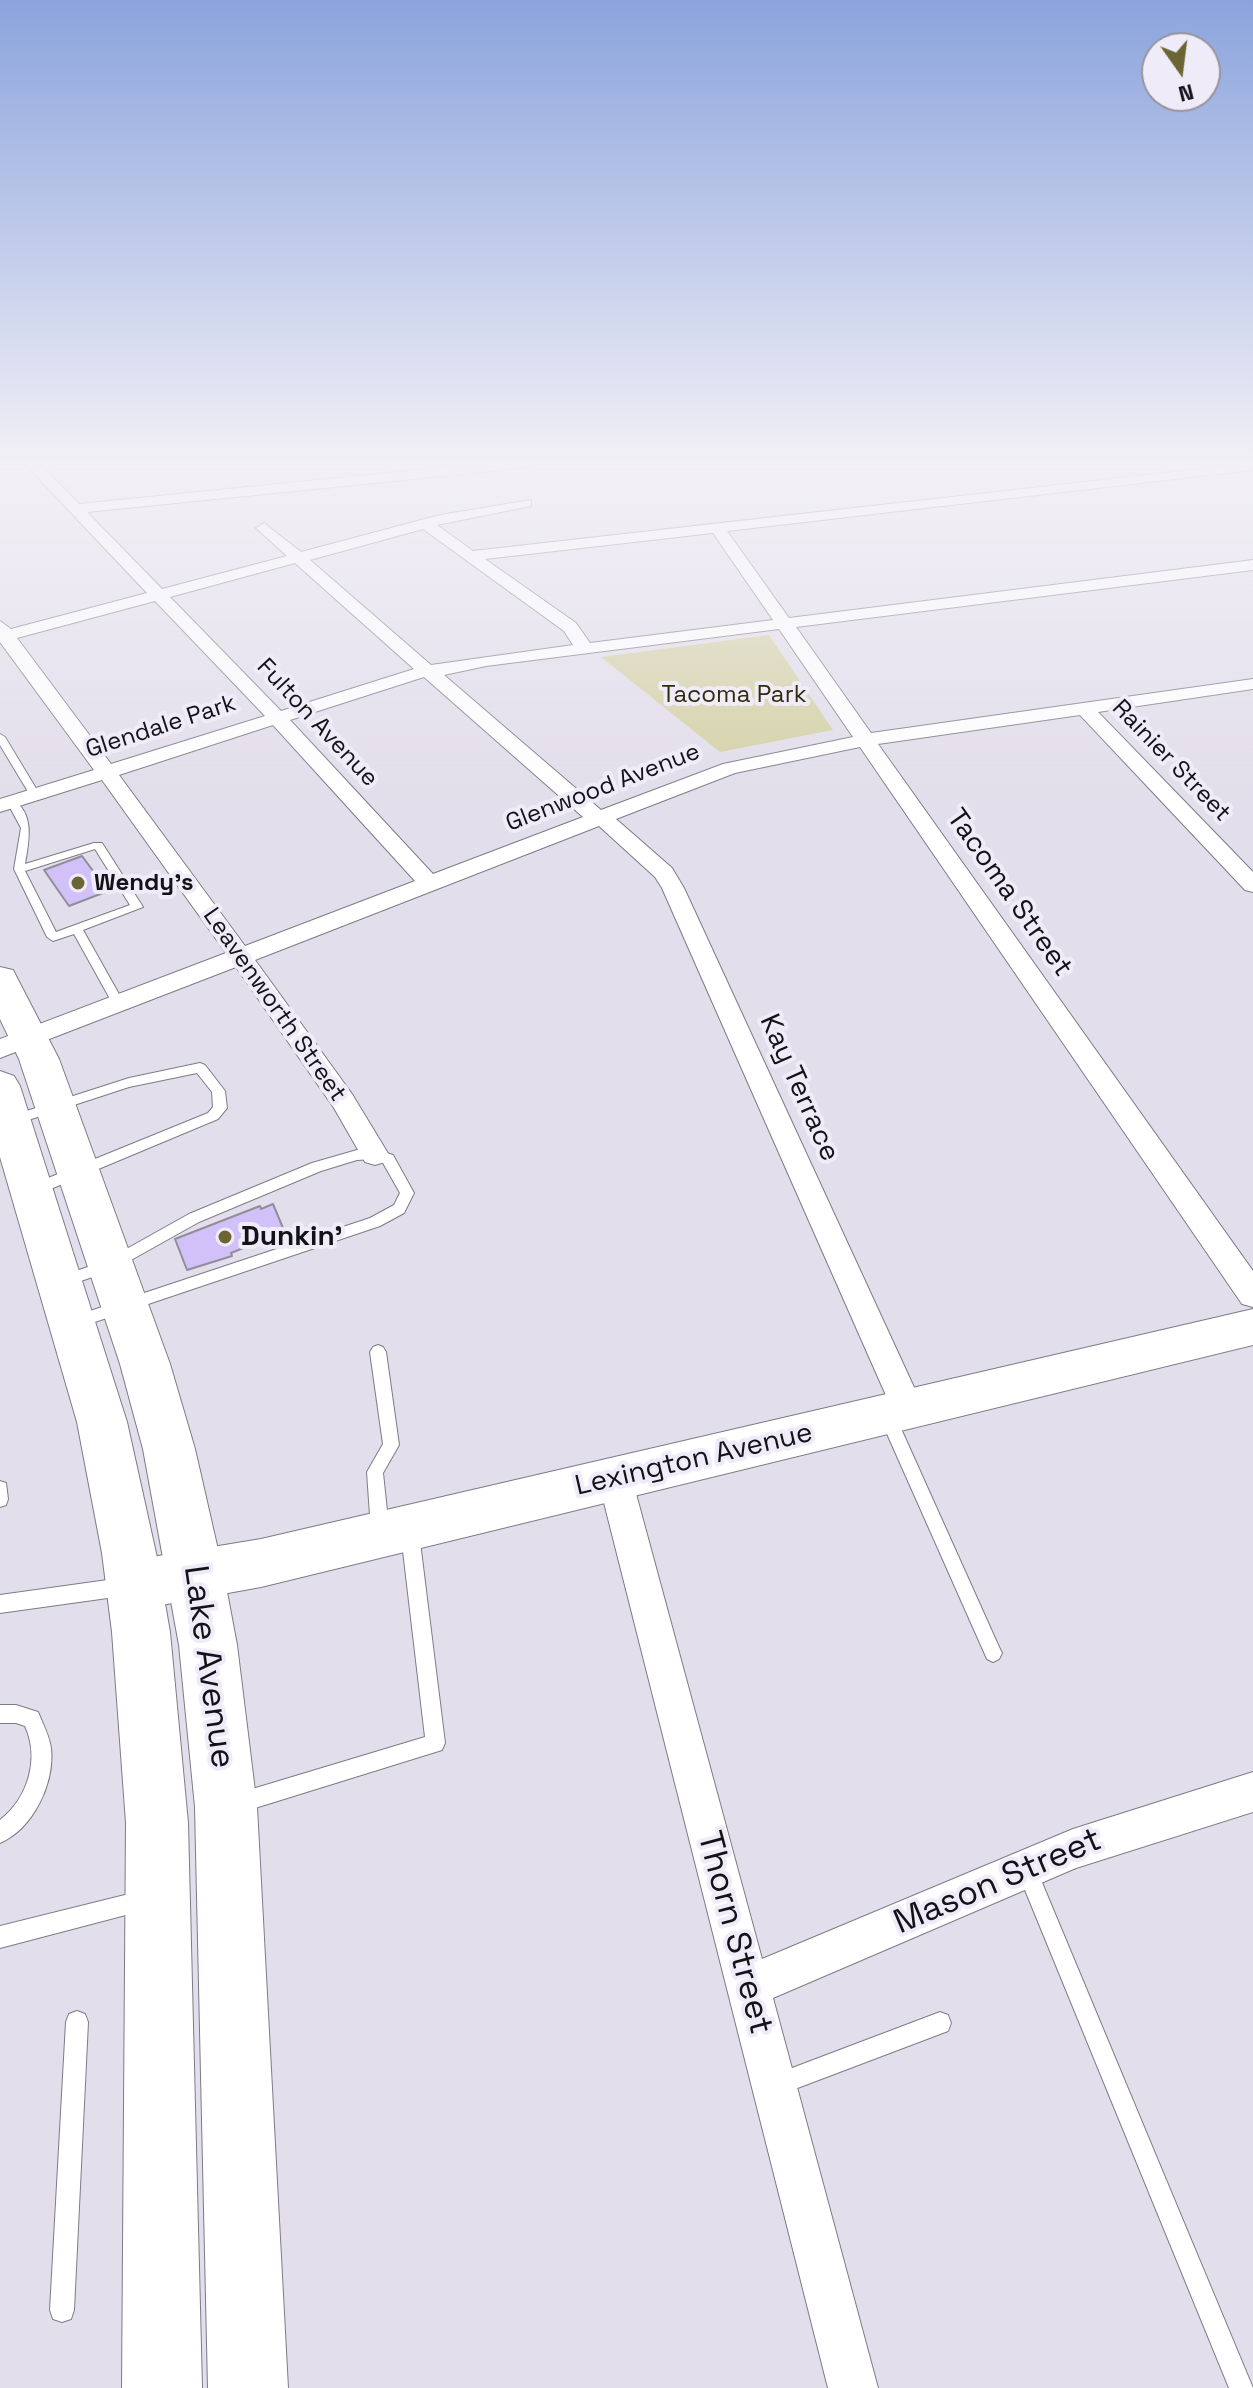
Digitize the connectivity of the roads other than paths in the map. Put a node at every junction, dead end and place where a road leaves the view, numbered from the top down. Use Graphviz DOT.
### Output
graph roads {
  1 [pos="138,574"];
  2 [pos="236,574"];
  3 [pos="317,574"];
  4 [pos="496,574"];
  5 [pos="749,574"];
  6 [pos="1104,574"];
  7 [pos="1170,574"];
  8 [pos="158,595"];
  9 [pos="780,619"];
  10 [pos="2,633"];
  11 [pos="583,643"];
  12 [pos="429,670"];
  13 [pos="1253,684"];
  14 [pos="1084,708"];
  15 [pos="277,718"];
  16 [pos="0,737"];
  17 [pos="865,740"];
  18 [pos="4,751"];
  19 [pos="108,772"];
  20 [pos="35,795"];
  21 [pos="6,804"];
  22 [pos="598,817"];
  23 [pos="19,869"];
  24 [pos="429,883"];
  25 [pos="1253,885"];
  26 [pos="77,929"];
  27 [pos="240,956"];
  28 [pos="1,985"];
  29 [pos="118,1003"];
  30 [pos="15,1043"];
  31 [pos="23,1104"];
  32 [pos="375,1155"];
  33 [pos="56,1182"];
  34 [pos="92,1294"];
  35 [pos="1253,1295"];
  36 [pos="1253,1327"];
  37 [pos="378,1352"];
  38 [pos="897,1411"];
  39 [pos="615,1479"];
  40 [pos="0,1489"];
  41 [pos="0,1499"];
  42 [pos="395,1531"];
  43 [pos="196,1576"];
  44 [pos="134,1585"];
  45 [pos="0,1604"];
  46 [pos="993,1653"];
  47 [pos="0,1714"];
  48 [pos="1253,1792"];
  49 [pos="192,1815"];
  50 [pos="0,1833"];
  51 [pos="1026,1868"];
  52 [pos="191,1886"];
  53 [pos="0,1937"];
  54 [pos="747,1985"];
  55 [pos="77,2022"];
  56 [pos="940,2023"];
  57 [pos="774,2086"];
  58 [pos="62,2310"];
  59 [pos="162,2388"];
  60 [pos="248,2388"];
  61 [pos="853,2388"];
  62 [pos="1242,2388"];
  1 -- 8 [label="street, Fulton Avenue"];
  2 -- 8 [label="street"];
  3 -- 12 [label="street, Kay Terrace"];
  4 -- 11 [label="street"];
  5 -- 9 [label="street, Tacoma Street"];
  6 -- 9 [label="street, Glendale Park"];
  7 -- 9 [label="street, Glendale Park"];
  8 -- 10 [label="street"];
  8 -- 15 [label="street, Fulton Avenue"];
  9 -- 11 [label="street, Glendale Park"];
  9 -- 17 [label="street, Tacoma Street"];
  10 -- 19 [label="street, Leavenworth Street"];
  11 -- 12 [label="street, Glendale Park"];
  12 -- 15 [label="street, Glendale Park"];
  12 -- 22 [label="street, Kay Terrace"];
  13 -- 14 [label="street, Glenwood Avenue"];
  14 -- 17 [label="street, Glenwood Avenue"];
  14 -- 25 [label="street, Rainier Street"];
  15 -- 19 [label="street, Glendale Park"];
  15 -- 24 [label="street, Fulton Avenue"];
  16 -- 18 [label="lane"];
  17 -- 22 [label="street, Glenwood Avenue"];
  17 -- 35 [label="street, Tacoma Street"];
  18 -- 20 [label="lane"];
  19 -- 20 [label="street, Glendale Park"];
  19 -- 27 [label="street, Leavenworth Street"];
  20 -- 21 [label="street, Glendale Park"];
  21 -- 23 [label="lane"];
  22 -- 24 [label="street, Glenwood Avenue"];
  22 -- 38 [label="street, Kay Terrace"];
  23 -- 26 [label="lane"];
  23 -- 26 [label="lane"];
  24 -- 27 [label="street, Glenwood Avenue"];
  26 -- 29 [label="lane"];
  27 -- 29 [label="street, Glenwood Avenue"];
  27 -- 32 [label="street, Leavenworth Street"];
  28 -- 30 [label="main road, Lake Avenue"];
  29 -- 30 [label="street, Glenwood Avenue"];
  30 -- 31 [label="main road, Lake Avenue"];
  31 -- 33 [label="main road, Lake Avenue"];
  31 -- 33 [label="lane"];
  32 -- 34 [label="lane"];
  32 -- 34 [label="lane"];
  33 -- 34 [label="main road, Lake Avenue"];
  34 -- 43 [label="main road, Lake Avenue"];
  34 -- 44 [label="main road, Lake Avenue"];
  36 -- 38 [label="main road, Lexington Avenue"];
  37 -- 42 [label="lane"];
  38 -- 39 [label="main road, Lexington Avenue"];
  38 -- 46 [label="lane"];
  39 -- 42 [label="main road, Lexington Avenue"];
  39 -- 54 [label="street, Thorn Street"];
  40 -- 41 [label="lane"];
  42 -- 43 [label="main road, Lexington Avenue"];
  42 -- 49 [label="lane"];
  43 -- 44 [label="main road, Lexington Avenue"];
  43 -- 49 [label="main road, Lake Avenue"];
  44 -- 45 [label="lane"];
  44 -- 49 [label="main road, Lake Avenue"];
  47 -- 50 [label="lane"];
  48 -- 51 [label="street, Mason Street"];
  49 -- 52 [label="main road, Lake Avenue"];
  51 -- 54 [label="street, Mason Street"];
  51 -- 62 [label="lane"];
  52 -- 53 [label="lane"];
  52 -- 59 [label="main road, Lake Avenue"];
  52 -- 60 [label="main road, Lake Avenue"];
  54 -- 57 [label="street, Thorn Street"];
  55 -- 58 [label="lane"];
  56 -- 57 [label="lane"];
  57 -- 61 [label="street, Thorn Street"];
}
